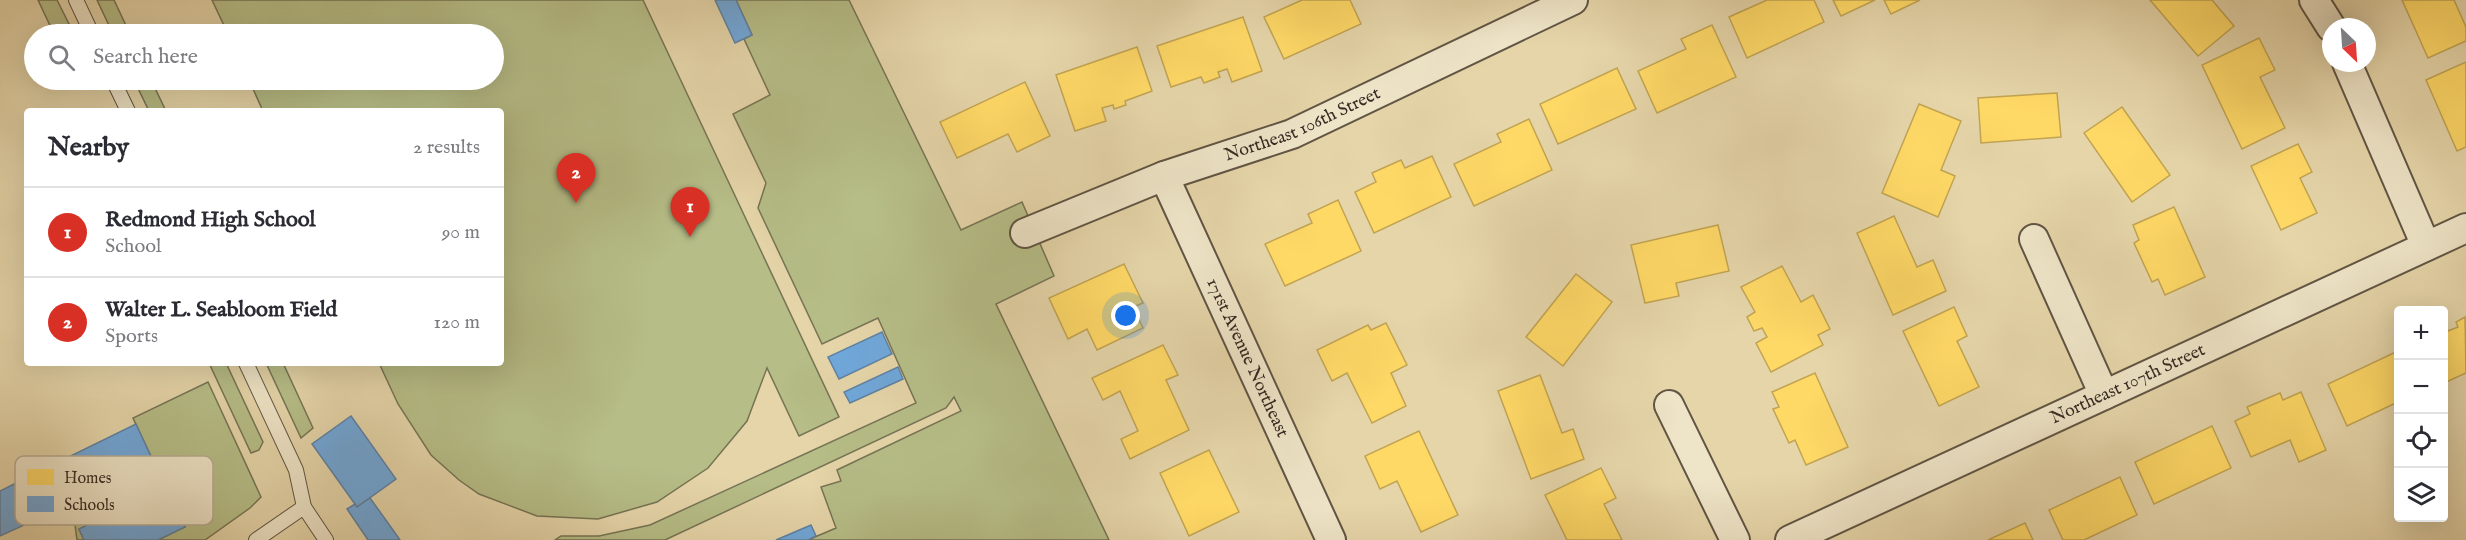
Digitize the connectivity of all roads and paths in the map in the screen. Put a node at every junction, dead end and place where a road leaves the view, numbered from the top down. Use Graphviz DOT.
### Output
graph roads {
  1 [pos="76,0"];
  2 [pos="1573,0"];
  3 [pos="2314,0"];
  4 [pos="2325,18"];
  5 [pos="87,24"];
  6 [pos="2351,72"];
  7 [pos="118,90"];
  8 [pos="127,108"];
  9 [pos="1164,176"];
  10 [pos="2466,228"];
  11 [pos="1025,233"];
  12 [pos="2034,239"];
  13 [pos="2426,246"];
  14 [pos="247,366"];
  15 [pos="2104,395"];
  16 [pos="1670,405"];
  17 [pos="304,507"];
  18 [pos="256,540"];
  19 [pos="326,540"];
  20 [pos="1331,540"];
  21 [pos="1735,540"];
  22 [pos="1790,540"];
  1 -- 5 [label="lane"];
  2 -- 9 [label="street, Northeast 106th Street"];
  3 -- 4 [label="street"];
  6 -- 13 [label="street"];
  7 -- 8 [label="lane"];
  9 -- 11 [label="street, Northeast 106th Street"];
  9 -- 20 [label="street, 171st Avenue Northeast"];
  10 -- 13 [label="street, Northeast 107th Street"];
  12 -- 15 [label="street"];
  13 -- 15 [label="street, Northeast 107th Street"];
  14 -- 17 [label="lane"];
  15 -- 22 [label="street, Northeast 107th Street"];
  16 -- 21 [label="street"];
  17 -- 18 [label="lane"];
  17 -- 19 [label="lane"];
}
